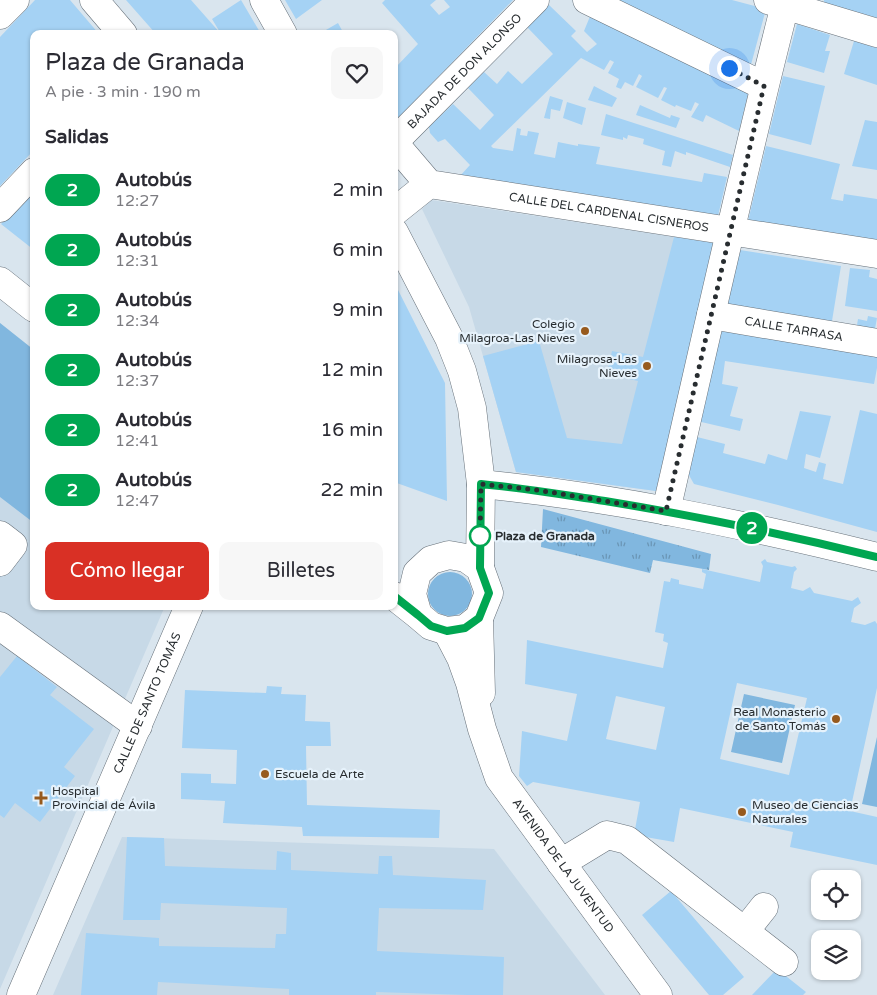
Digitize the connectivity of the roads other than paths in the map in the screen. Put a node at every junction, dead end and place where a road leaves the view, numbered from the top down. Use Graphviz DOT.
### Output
graph roads {
  1 [pos="14,0"];
  2 [pos="94,0"];
  3 [pos="264,0"];
  4 [pos="535,0"];
  5 [pos="587,0"];
  6 [pos="777,3"];
  7 [pos="0,15"];
  8 [pos="120,30"];
  9 [pos="281,30"];
  10 [pos="877,33"];
  11 [pos="764,86"];
  12 [pos="398,138"];
  13 [pos="398,147"];
  14 [pos="30,176"];
  15 [pos="429,184"];
  16 [pos="0,208"];
  17 [pos="398,209"];
  18 [pos="730,231"];
  19 [pos="398,240"];
  20 [pos="877,254"];
  21 [pos="0,281"];
  22 [pos="30,305"];
  23 [pos="711,315"];
  24 [pos="877,343"];
  25 [pos="481,484"];
  26 [pos="666,511"];
  27 [pos="0,535"];
  28 [pos="449,555"];
  29 [pos="877,557"];
  30 [pos="0,562"];
  31 [pos="480,568"];
  32 [pos="406,573"];
  33 [pos="398,599"];
  34 [pos="187,610"];
  35 [pos="418,615"];
  36 [pos="479,618"];
  37 [pos="0,626"];
  38 [pos="447,631"];
  39 [pos="138,726"];
  40 [pos="482,729"];
  41 [pos="561,863"];
  42 [pos="764,907"];
  43 [pos="745,931"];
  44 [pos="784,962"];
  45 [pos="21,995"];
  46 [pos="658,995"];
  1 -- 7 [label="street"];
  2 -- 8 [label="street"];
  3 -- 9 [label="street"];
  4 -- 12 [label="street, BAJADA DE DON ALONSO"];
  5 -- 11 [label="street"];
  6 -- 10 [label="street"];
  6 -- 11 [label="street"];
  11 -- 18 [label="street"];
  13 -- 15 [label="street"];
  14 -- 16 [label="street"];
  15 -- 17 [label="street"];
  15 -- 18 [label="street, CALLE DEL CARDENAL CISNEROS"];
  18 -- 20 [label="street, CALLE DEL CARDENAL CISNEROS"];
  18 -- 23 [label="street"];
  19 -- 25 [label="street"];
  21 -- 22 [label="street"];
  23 -- 24 [label="street, CALLE TARRASA"];
  23 -- 26 [label="street"];
  25 -- 26 [label="street"];
  25 -- 28 [label="street"];
  25 -- 31 [label="street"];
  26 -- 29 [label="street"];
  27 -- 30 [label="street"];
  28 -- 31 [label="street"];
  28 -- 32 [label="street"];
  31 -- 36 [label="street"];
  32 -- 35 [label="street"];
  33 -- 35 [label="street"];
  34 -- 39 [label="street, CALLE DE SANTO TOMÁS"];
  35 -- 38 [label="street"];
  36 -- 38 [label="street"];
  36 -- 40 [label="street, AVENIDA DE LA JUVENTUD"];
  37 -- 39 [label="street"];
  38 -- 40 [label="street, AVENIDA DE LA JUVENTUD"];
  39 -- 45 [label="street, CALLE DE SANTO TOMÁS"];
  40 -- 41 [label="street, AVENIDA DE LA JUVENTUD"];
  41 -- 43 [label="street"];
  41 -- 46 [label="street, AVENIDA DE LA JUVENTUD"];
  42 -- 43 [label="street"];
  43 -- 44 [label="street"];
}
